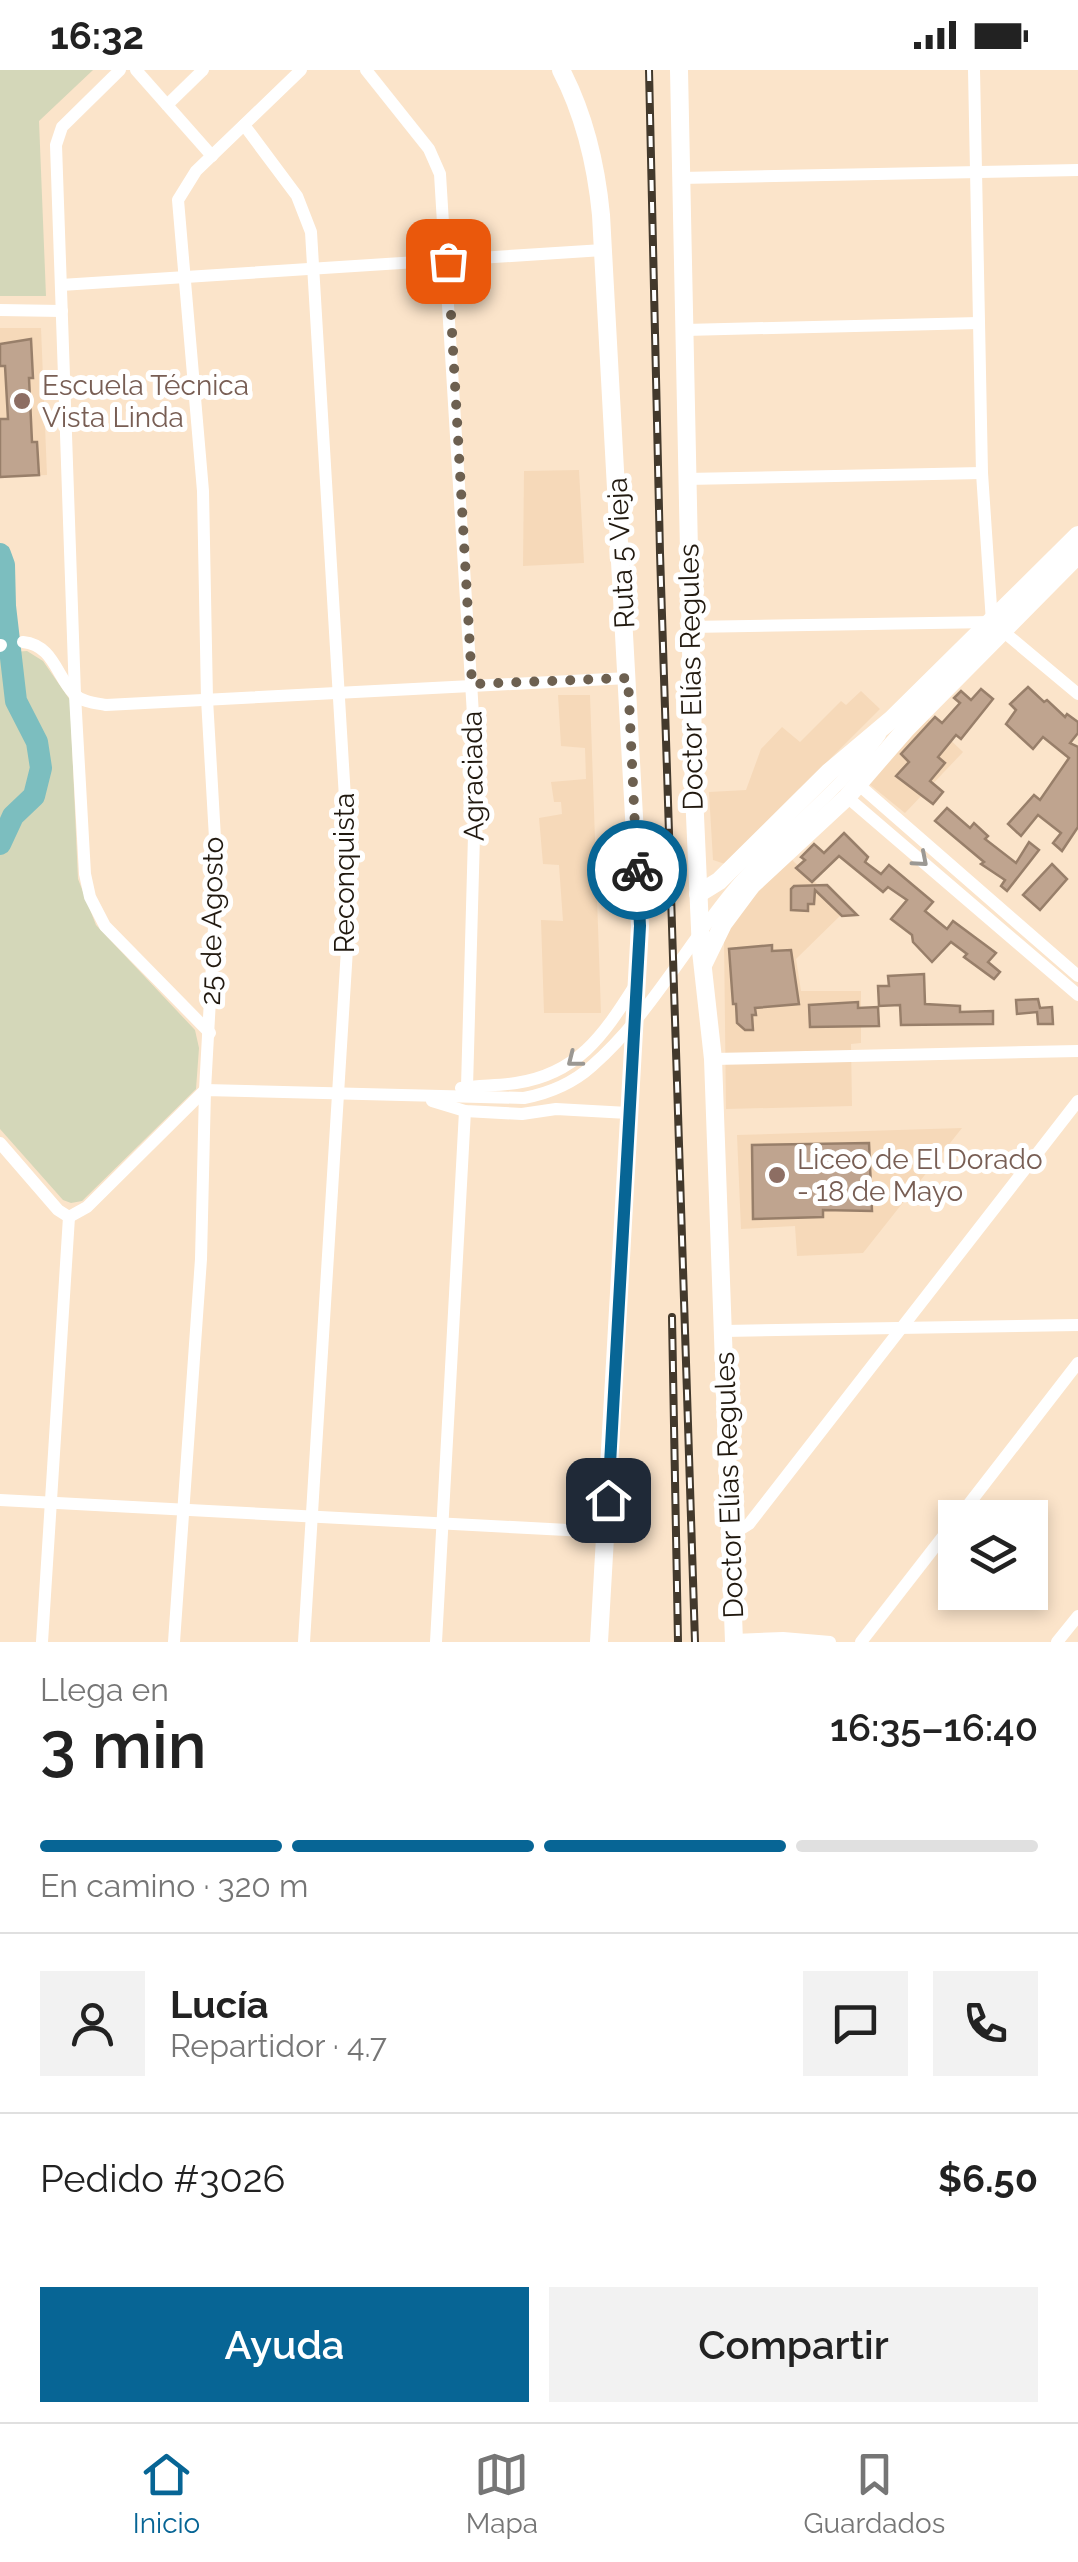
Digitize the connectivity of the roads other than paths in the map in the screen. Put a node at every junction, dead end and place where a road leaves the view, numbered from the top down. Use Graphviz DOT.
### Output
graph roads {
  1 [pos="120,70"];
  2 [pos="136,70"];
  3 [pos="203,70"];
  4 [pos="301,70"];
  5 [pos="366,70"];
  6 [pos="561,70"];
  7 [pos="679,70"];
  8 [pos="974,70"];
  9 [pos="167,105"];
  10 [pos="244,125"];
  11 [pos="212,156"];
  12 [pos="1078,170"];
  13 [pos="978,172"];
  14 [pos="682,178"];
  15 [pos="604,250"];
  16 [pos="448,261"];
  17 [pos="312,270"];
  18 [pos="182,278"];
  19 [pos="61,285"];
  20 [pos="0,310"];
  21 [pos="62,311"];
  22 [pos="979,323"];
  23 [pos="685,330"];
  24 [pos="982,472"];
  25 [pos="686,478"];
  26 [pos="1078,535"];
  27 [pos="1078,555"];
  28 [pos="997,626"];
  29 [pos="689,627"];
  30 [pos="23,642"];
  31 [pos="628,678"];
  32 [pos="472,684"];
  33 [pos="338,692"];
  34 [pos="1078,694"];
  35 [pos="75,695"];
  36 [pos="207,699"];
  37 [pos="898,724"];
  38 [pos="853,791"];
  39 [pos="698,902"];
  40 [pos="702,957"];
  41 [pos="1078,976"];
  42 [pos="635,992"];
  43 [pos="1078,995"];
  44 [pos="210,1032"];
  45 [pos="1078,1051"];
  46 [pos="713,1059"];
  47 [pos="467,1087"];
  48 [pos="204,1090"];
  49 [pos="336,1095"];
  50 [pos="418,1097"];
  51 [pos="1078,1101"];
  52 [pos="465,1111"];
  53 [pos="628,1112"];
  54 [pos="0,1144"];
  55 [pos="70,1217"];
  56 [pos="1078,1325"];
  57 [pos="902,1327"];
  58 [pos="724,1330"];
  59 [pos="1078,1363"];
  60 [pos="0,1500"];
  61 [pos="971,1500"];
  62 [pos="51,1504"];
  63 [pos="182,1511"];
  64 [pos="311,1517"];
  65 [pos="442,1524"];
  66 [pos="605,1532"];
  67 [pos="730,1536"];
  68 [pos="938,1542"];
  69 [pos="1078,1616"];
  70 [pos="734,1641"];
  71 [pos="42,1642"];
  72 [pos="174,1642"];
  73 [pos="304,1642"];
  74 [pos="436,1642"];
  75 [pos="599,1642"];
  76 [pos="830,1642"];
  77 [pos="861,1642"];
  78 [pos="1057,1642"];
  1 -- 19 [label="street"];
  2 -- 9 [label="street"];
  3 -- 9 [label="street"];
  4 -- 10 [label="street"];
  5 -- 16 [label="street, Agraciada"];
  6 -- 15 [label="street, Ruta 5 Vieja"];
  7 -- 14 [label="street, Doctor Elías Regules"];
  8 -- 13 [label="street"];
  9 -- 11 [label="street"];
  10 -- 11 [label="street"];
  10 -- 17 [label="street, Reconquista"];
  11 -- 18 [label="street, 25 de Agosto"];
  12 -- 13 [label="street"];
  13 -- 14 [label="street"];
  13 -- 22 [label="street"];
  14 -- 23 [label="street, Doctor Elías Regules"];
  15 -- 16 [label="street"];
  15 -- 31 [label="street, Ruta 5 Vieja"];
  16 -- 17 [label="street"];
  16 -- 32 [label="street, Agraciada"];
  17 -- 18 [label="street"];
  17 -- 33 [label="street, Reconquista"];
  18 -- 19 [label="street"];
  18 -- 36 [label="street, 25 de Agosto"];
  19 -- 21 [label="street"];
  20 -- 21 [label="street"];
  21 -- 35 [label="street"];
  22 -- 23 [label="street"];
  22 -- 24 [label="street"];
  23 -- 25 [label="street, Doctor Elías Regules"];
  24 -- 25 [label="street"];
  24 -- 28 [label="street"];
  25 -- 29 [label="street, Doctor Elías Regules"];
  26 -- 28 [label="street"];
  27 -- 28 [label="street"];
  28 -- 29 [label="street"];
  28 -- 34 [label="street"];
  28 -- 37 [label="street"];
  29 -- 39 [label="street, Doctor Elías Regules"];
  30 -- 35 [label="street"];
  31 -- 32 [label="street"];
  31 -- 42 [label="street, Ruta 5 Vieja"];
  32 -- 33 [label="street"];
  32 -- 47 [label="street, Agraciada"];
  33 -- 36 [label="street"];
  33 -- 49 [label="street, Reconquista"];
  35 -- 36 [label="street"];
  35 -- 44 [label="street"];
  36 -- 44 [label="street, 25 de Agosto"];
  37 -- 38 [label="street"];
  37 -- 39 [label="street"];
  37 -- 50 [label="street"];
  38 -- 40 [label="street"];
  38 -- 41 [label="street"];
  38 -- 43 [label="street, one-way"];
  39 -- 40 [label="street, Doctor Elías Regules"];
  40 -- 46 [label="street, Doctor Elías Regules"];
  42 -- 47 [label="street, one-way"];
  42 -- 53 [label="street, Ruta 5 Vieja"];
  44 -- 48 [label="street, 25 de Agosto"];
  45 -- 46 [label="street"];
  46 -- 58 [label="street, Doctor Elías Regules"];
  47 -- 50 [label="street"];
  48 -- 49 [label="street"];
  48 -- 55 [label="street"];
  48 -- 63 [label="street, 25 de Agosto"];
  49 -- 50 [label="street"];
  49 -- 64 [label="street, Reconquista"];
  50 -- 52 [label="street"];
  51 -- 57 [label="street"];
  52 -- 53 [label="street"];
  52 -- 65 [label="street"];
  53 -- 66 [label="street, Ruta 5 Vieja"];
  54 -- 55 [label="street"];
  55 -- 62 [label="street"];
  56 -- 57 [label="street"];
  57 -- 58 [label="street"];
  57 -- 67 [label="street"];
  58 -- 67 [label="street, Doctor Elías Regules"];
  59 -- 61 [label="street"];
  60 -- 62 [label="street"];
  62 -- 63 [label="street"];
  62 -- 71 [label="street"];
  63 -- 64 [label="street"];
  63 -- 72 [label="street, 25 de Agosto"];
  64 -- 65 [label="street"];
  64 -- 73 [label="street, Reconquista"];
  65 -- 66 [label="street"];
  65 -- 74 [label="street"];
  66 -- 75 [label="street, Ruta 5 Vieja"];
  67 -- 70 [label="street, Doctor Elías Regules"];
  68 -- 77 [label="street"];
  69 -- 78 [label="street"];
  70 -- 76 [label="street"];
}
